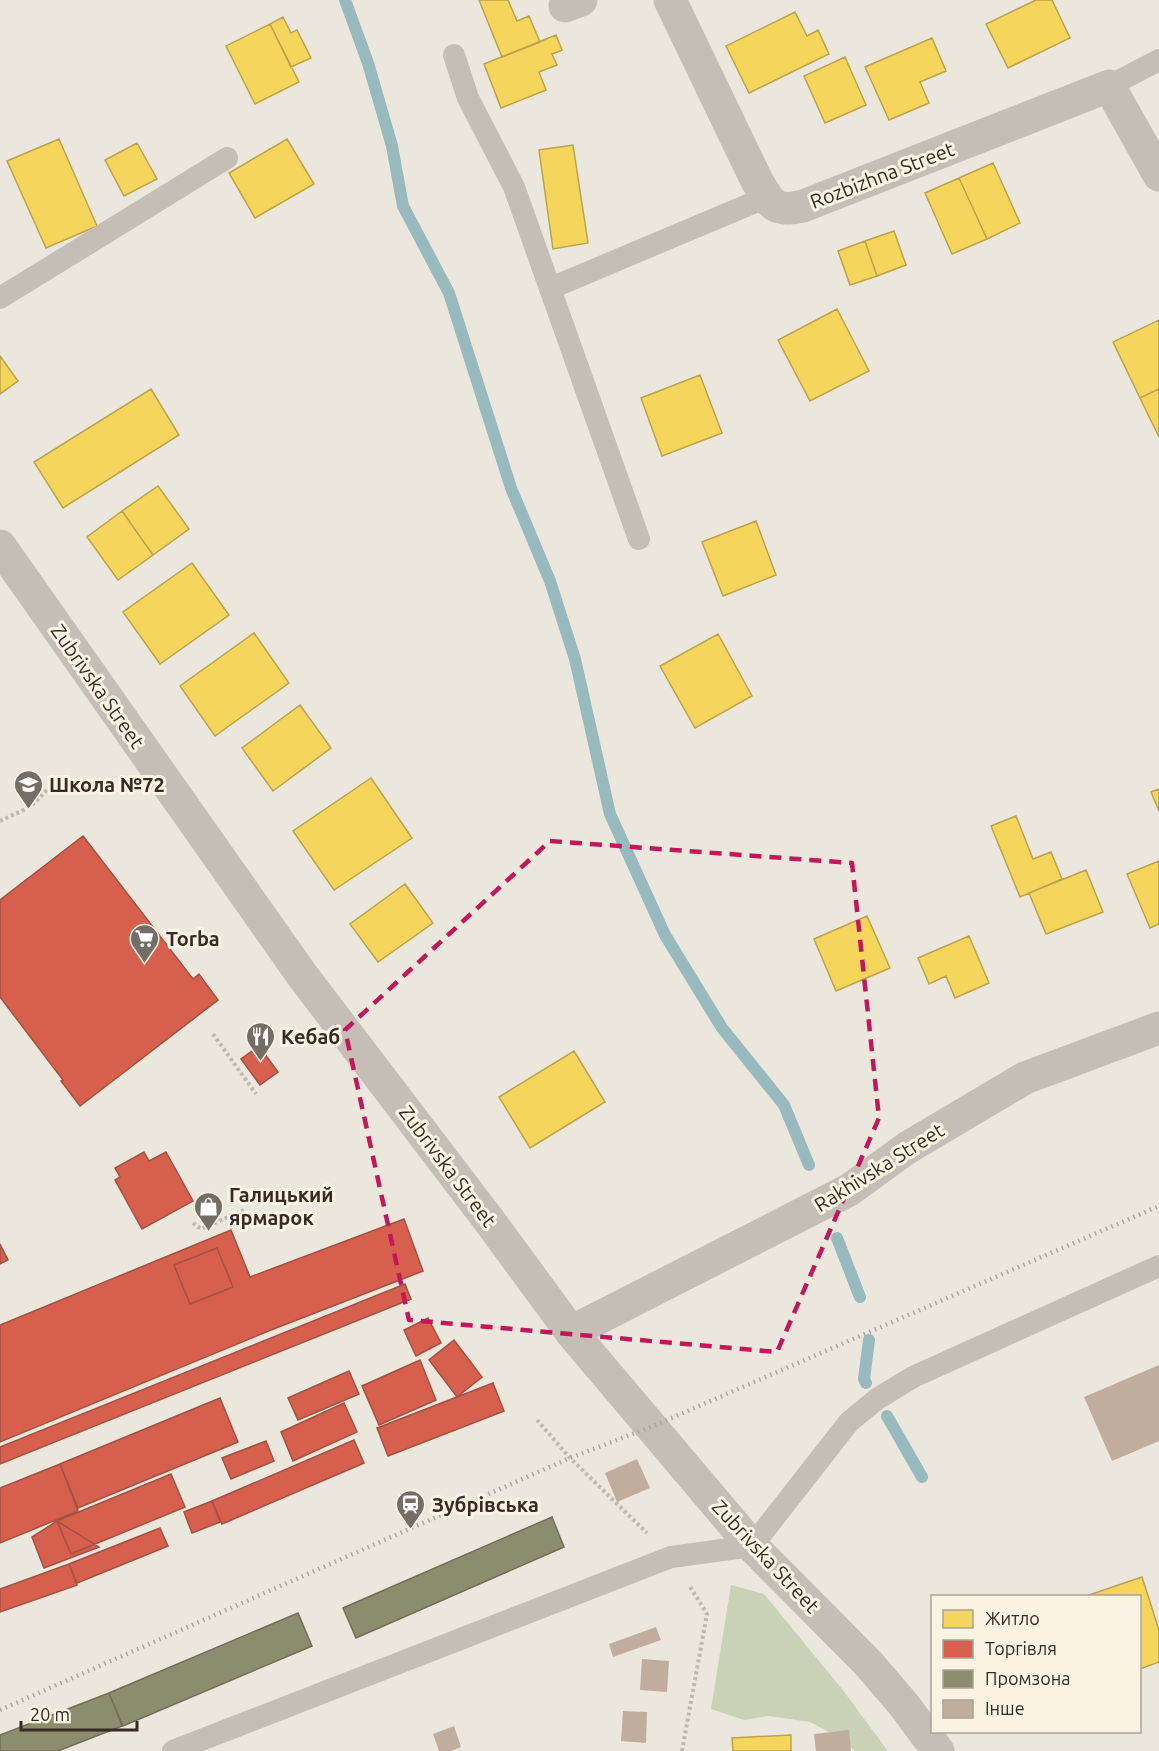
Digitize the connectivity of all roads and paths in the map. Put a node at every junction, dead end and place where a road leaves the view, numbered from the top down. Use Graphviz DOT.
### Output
graph roads {
  1 [pos="670,0"];
  2 [pos="454,55"];
  3 [pos="1159,60"];
  4 [pos="1109,86"];
  5 [pos="226,158"];
  6 [pos="1159,175"];
  7 [pos="767,197"];
  8 [pos="551,288"];
  9 [pos="0,298"];
  10 [pos="639,539"];
  11 [pos="0,546"];
  12 [pos="55,782"];
  13 [pos="0,821"];
  14 [pos="1159,1028"];
  15 [pos="213,1034"];
  16 [pos="256,1094"];
  17 [pos="244,1210"];
  18 [pos="193,1223"];
  19 [pos="1159,1266"];
  20 [pos="571,1332"];
  21 [pos="752,1546"];
  22 [pos="172,1751"];
  23 [pos="938,1751"];
  1 -- 7 [label="street"];
  2 -- 8 [label="lane"];
  3 -- 4 [label="lane"];
  4 -- 6 [label="street"];
  4 -- 7 [label="street, Rozbizhna Street"];
  5 -- 9 [label="lane"];
  7 -- 8 [label="lane"];
  8 -- 10 [label="lane"];
  11 -- 20 [label="street, Zubrivska Street"];
  12 -- 13 [label="path"];
  14 -- 20 [label="street, Rakhivska Street"];
  15 -- 16 [label="path"];
  17 -- 18 [label="path"];
  19 -- 21 [label="lane"];
  20 -- 21 [label="street, Zubrivska Street"];
  21 -- 22 [label="lane"];
  21 -- 23 [label="street, Zubrivska Street"];
}
